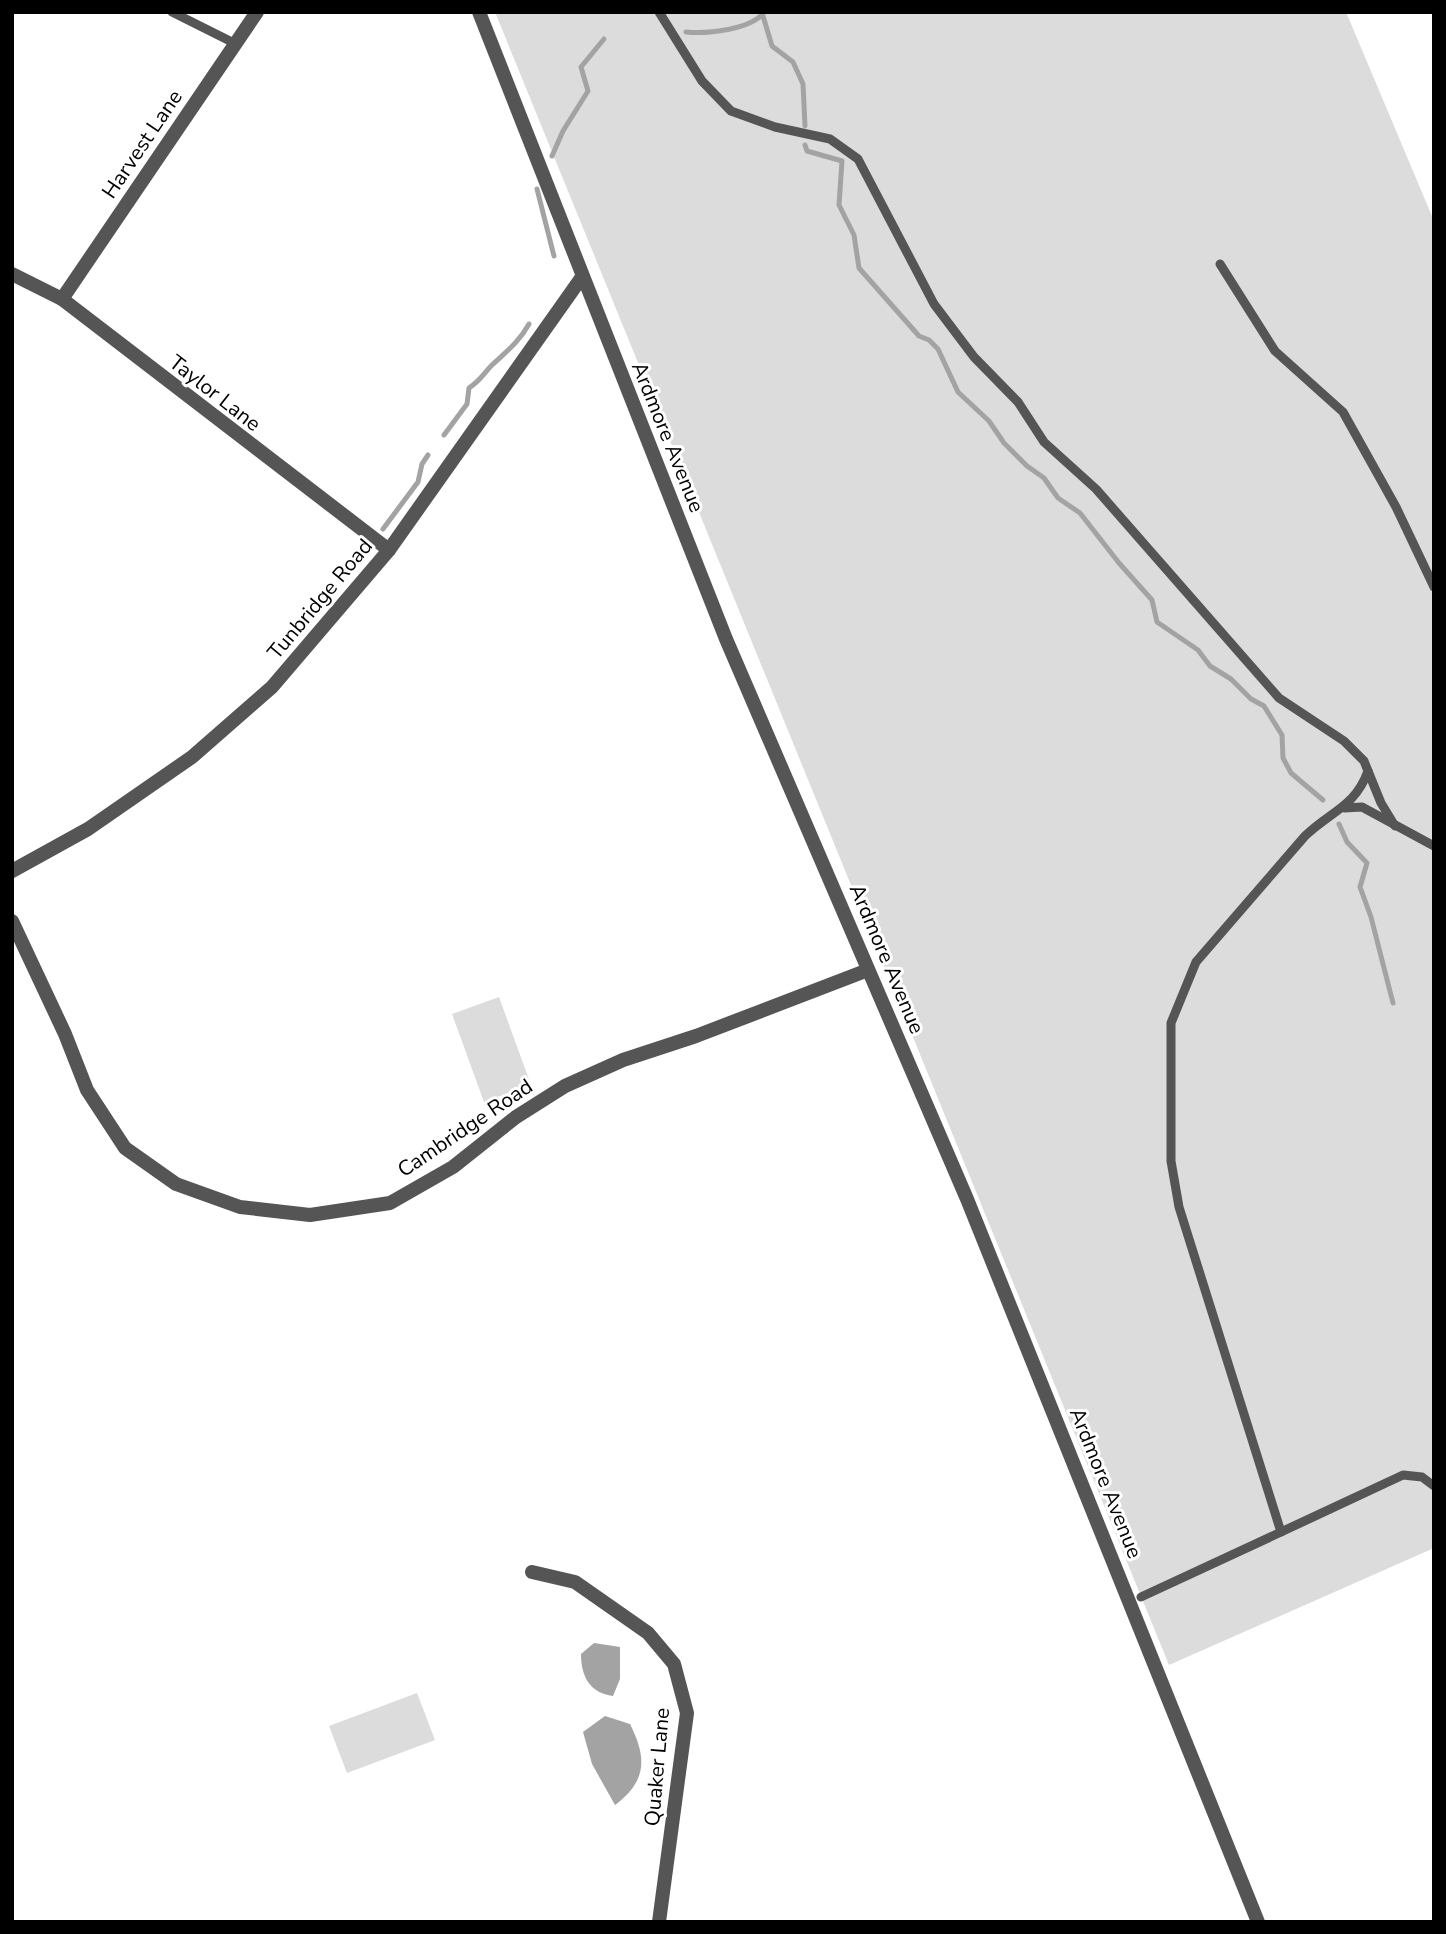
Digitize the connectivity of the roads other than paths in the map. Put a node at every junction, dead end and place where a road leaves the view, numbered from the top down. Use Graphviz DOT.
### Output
graph roads {
  1 [pos="172,12"];
  2 [pos="257,12"];
  3 [pos="479,12"];
  4 [pos="659,12"];
  5 [pos="236,44"];
  6 [pos="1220,264"];
  7 [pos="12,274"];
  8 [pos="582,277"];
  9 [pos="62,299"];
  10 [pos="389,551"];
  11 [pos="1434,587"];
  12 [pos="1368,771"];
  13 [pos="1344,808"];
  14 [pos="1396,826"];
  15 [pos="1434,846"];
  16 [pos="12,871"];
  17 [pos="12,921"];
  18 [pos="868,970"];
  19 [pos="1434,1486"];
  20 [pos="1281,1532"];
  21 [pos="532,1572"];
  22 [pos="1141,1597"];
  23 [pos="659,1922"];
  24 [pos="1258,1922"];
  1 -- 5 [label="lane"];
  2 -- 5 [label="street, Harvest Lane"];
  3 -- 8 [label="street, Ardmore Avenue"];
  4 -- 12 [label="lane"];
  5 -- 9 [label="street, Harvest Lane"];
  6 -- 11 [label="lane"];
  7 -- 9 [label="street, Taylor Lane"];
  8 -- 10 [label="street, Tunbridge Road"];
  8 -- 18 [label="street, Ardmore Avenue"];
  9 -- 10 [label="street, Taylor Lane"];
  10 -- 16 [label="street, Tunbridge Road"];
  12 -- 13 [label="lane"];
  12 -- 14 [label="lane"];
  13 -- 14 [label="lane"];
  13 -- 20 [label="lane"];
  14 -- 15 [label="lane"];
  17 -- 18 [label="street, Cambridge Road"];
  18 -- 24 [label="street, Ardmore Avenue"];
  19 -- 20 [label="lane"];
  20 -- 22 [label="lane"];
  21 -- 23 [label="street, Quaker Lane"];
}
